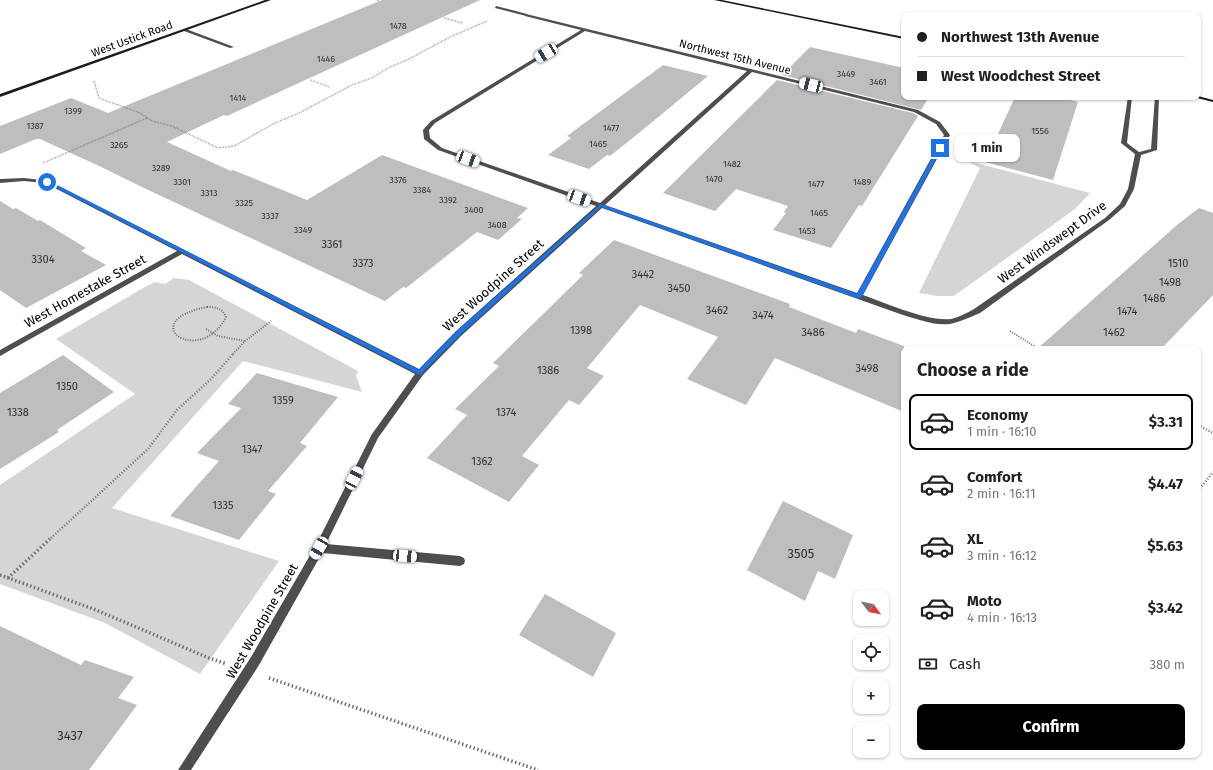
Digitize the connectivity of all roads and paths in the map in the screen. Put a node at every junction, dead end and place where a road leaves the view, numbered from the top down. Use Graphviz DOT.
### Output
graph roads {
  1 [pos="270,0"];
  2 [pos="716,0"];
  3 [pos="496,7"];
  4 [pos="444,18"];
  5 [pos="491,19"];
  6 [pos="463,23"];
  7 [pos="185,30"];
  8 [pos="585,30"];
  9 [pos="901,37"];
  10 [pos="232,47"];
  11 [pos="751,70"];
  12 [pos="92,75"];
  13 [pos="310,80"];
  14 [pos="330,87"];
  15 [pos="0,96"];
  16 [pos="1201,98"];
  17 [pos="1130,100"];
  18 [pos="1157,100"];
  19 [pos="1213,101"];
  20 [pos="147,118"];
  21 [pos="1138,154"];
  22 [pos="42,163"];
  23 [pos="0,181"];
  24 [pos="601,205"];
  25 [pos="182,251"];
  26 [pos="859,296"];
  27 [pos="271,321"];
  28 [pos="206,330"];
  29 [pos="1010,331"];
  30 [pos="214,333"];
  31 [pos="245,341"];
  32 [pos="1034,346"];
  33 [pos="0,353"];
  34 [pos="420,373"];
  35 [pos="1201,427"];
  36 [pos="1213,433"];
  37 [pos="1213,472"];
  38 [pos="1201,487"];
  39 [pos="319,548"];
  40 [pos="460,561"];
  41 [pos="8,578"];
  42 [pos="184,770"];
  1 -- 7 [label="main road, West Ustick Road"];
  2 -- 9 [label="main road"];
  3 -- 8 [label="street, Northwest 15th Avenue"];
  4 -- 6 [label="path"];
  5 -- 20 [label="path"];
  7 -- 10 [label="street"];
  7 -- 15 [label="main road, West Ustick Road"];
  8 -- 11 [label="street, Northwest 15th Avenue"];
  8 -- 24 [label="street"];
  11 -- 24 [label="street, West Woodpine Street"];
  11 -- 26 [label="street, Northwest 15th Avenue"];
  12 -- 20 [label="path"];
  13 -- 14 [label="path"];
  16 -- 19 [label="main road"];
  17 -- 21 [label="street"];
  18 -- 21 [label="street"];
  20 -- 22 [label="path"];
  21 -- 26 [label="street, West Windswept Drive"];
  23 -- 25 [label="street"];
  24 -- 26 [label="street"];
  24 -- 34 [label="street, West Woodpine Street"];
  25 -- 33 [label="street, West Homestake Street"];
  25 -- 34 [label="street"];
  27 -- 31 [label="path"];
  28 -- 30 [label="path"];
  29 -- 32 [label="path"];
  30 -- 30 [label="path"];
  30 -- 31 [label="path"];
  31 -- 41 [label="path"];
  34 -- 39 [label="street, West Woodpine Street"];
  35 -- 36 [label="path"];
  37 -- 38 [label="path"];
  39 -- 40 [label="street"];
  39 -- 42 [label="street, West Woodpine Street"];
}
